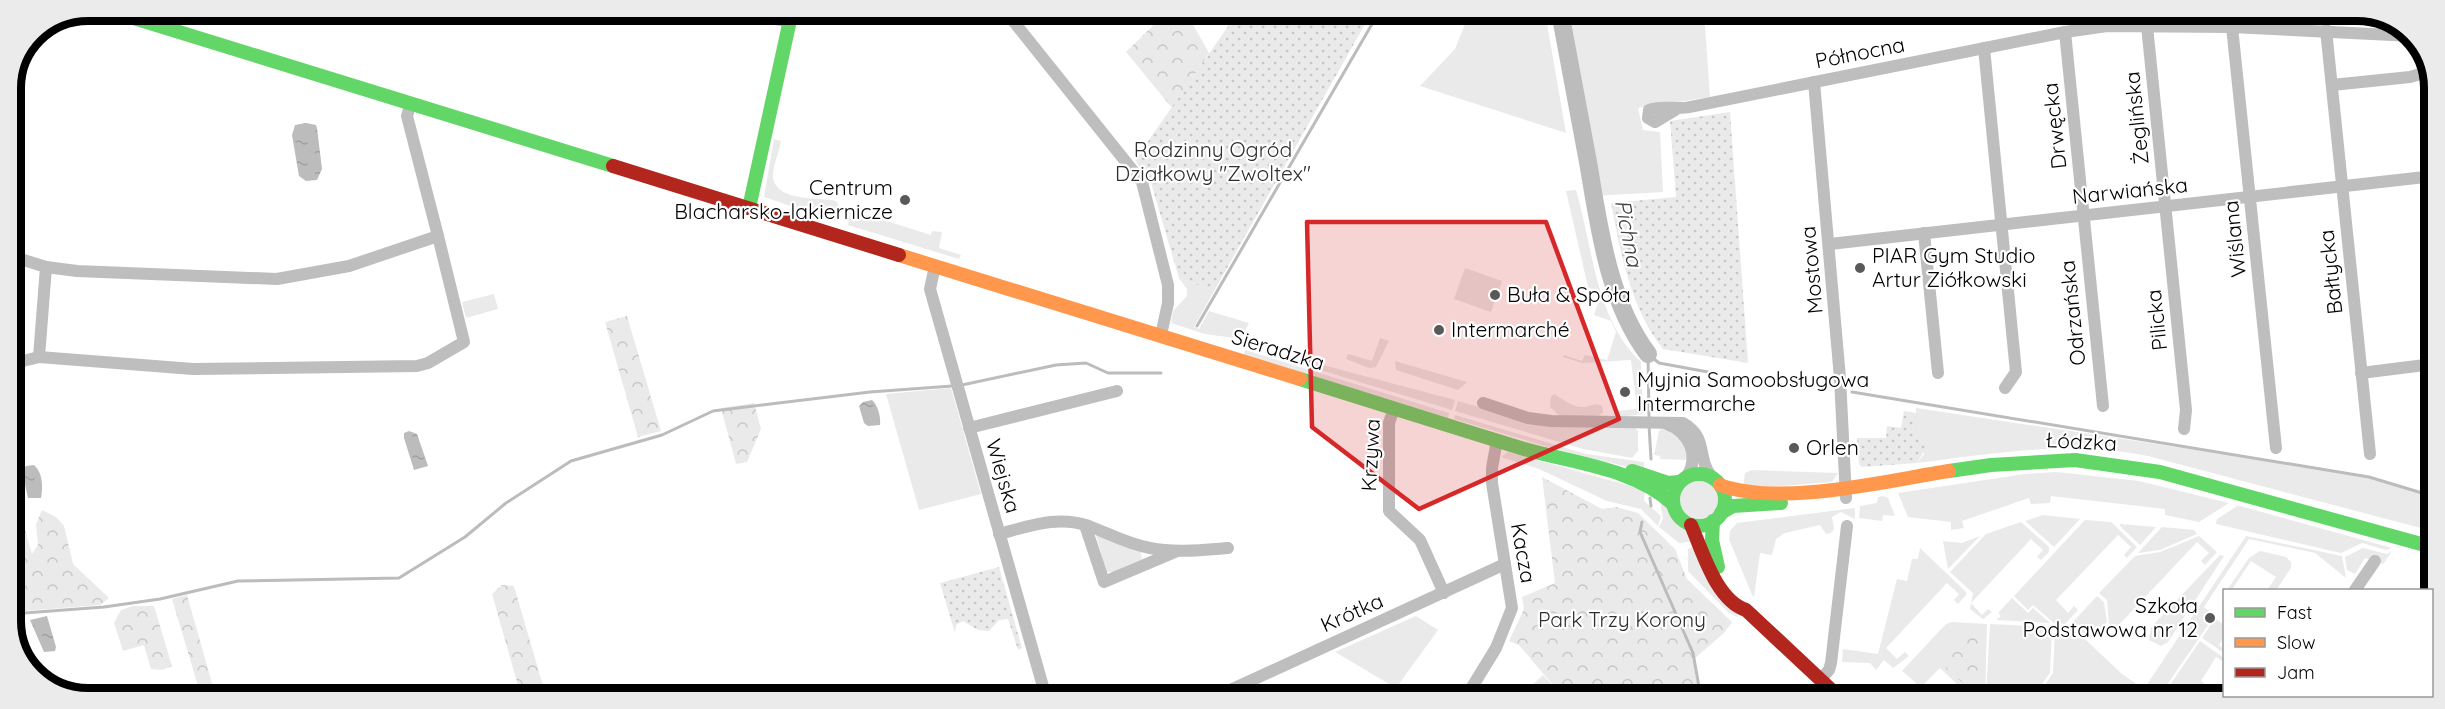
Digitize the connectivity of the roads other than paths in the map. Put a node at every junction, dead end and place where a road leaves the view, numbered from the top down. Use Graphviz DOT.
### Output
graph roads {
  1 [pos="146,21"];
  2 [pos="790,21"];
  3 [pos="1013,21"];
  4 [pos="2147,26"];
  5 [pos="2232,27"];
  6 [pos="2326,30"];
  7 [pos="2065,32"];
  8 [pos="2397,35"];
  9 [pos="1984,48"];
  10 [pos="2422,73"];
  11 [pos="1814,82"];
  12 [pos="2332,85"];
  13 [pos="411,103"];
  14 [pos="1675,110"];
  15 [pos="2424,177"];
  16 [pos="2342,187"];
  17 [pos="2251,197"];
  18 [pos="2165,207"];
  19 [pos="749,208"];
  20 [pos="2083,216"];
  21 [pos="2002,225"];
  22 [pos="1924,233"];
  23 [pos="438,236"];
  24 [pos="1830,244"];
  25 [pos="21,259"];
  26 [pos="935,266"];
  27 [pos="46,267"];
  28 [pos="1161,335"];
  29 [pos="39,357"];
  30 [pos="21,362"];
  31 [pos="2424,365"];
  32 [pos="1938,373"];
  33 [pos="2361,373"];
  34 [pos="2006,388"];
  35 [pos="1118,391"];
  36 [pos="1483,403"];
  37 [pos="2103,406"];
  38 [pos="1394,408"];
  39 [pos="1660,422"];
  40 [pos="969,428"];
  41 [pos="2184,429"];
  42 [pos="1497,440"];
  43 [pos="2276,448"];
  44 [pos="2370,454"];
  45 [pos="1845,456"];
  46 [pos="1610,471"];
  47 [pos="1902,478"];
  48 [pos="1683,479"];
  49 [pos="1716,481"];
  50 [pos="1847,493"];
  51 [pos="1673,504"];
  52 [pos="1717,517"];
  53 [pos="1085,525"];
  54 [pos="1691,525"];
  55 [pos="1847,526"];
  56 [pos="999,534"];
  57 [pos="2424,545"];
  58 [pos="1228,548"];
  59 [pos="1176,551"];
  60 [pos="2424,554"];
  61 [pos="2375,561"];
  62 [pos="1505,564"];
  63 [pos="2356,589"];
  64 [pos="1444,593"];
  65 [pos="1746,610"];
  66 [pos="1820,680"];
  67 [pos="1042,688"];
  68 [pos="1235,688"];
  69 [pos="1472,688"];
  70 [pos="1829,688"];
  1 -- 13 [label="main road, Sieradzka"];
  2 -- 19 [label="main road"];
  3 -- 28 [label="street"];
  4 -- 5 [label="street, Północna"];
  4 -- 7 [label="street, Północna"];
  4 -- 18 [label="street, Żeglińska"];
  5 -- 6 [label="street, Północna"];
  5 -- 17 [label="street, Wiślana"];
  6 -- 8 [label="street, Północna"];
  6 -- 12 [label="street, Bałtycka"];
  7 -- 9 [label="street, Północna"];
  7 -- 20 [label="street, Drwęcka"];
  9 -- 11 [label="street, Północna"];
  9 -- 21 [label="street"];
  10 -- 12 [label="street"];
  11 -- 14 [label="street, Północna"];
  11 -- 24 [label="street, Mostowa"];
  12 -- 16 [label="street, Bałtycka"];
  13 -- 19 [label="main road, Sieradzka"];
  13 -- 23 [label="street"];
  15 -- 16 [label="street, Narwiańska"];
  16 -- 17 [label="street, Narwiańska"];
  16 -- 33 [label="street, Bałtycka"];
  17 -- 18 [label="street, Narwiańska"];
  17 -- 43 [label="street, Wiślana"];
  18 -- 20 [label="street, Narwiańska"];
  18 -- 41 [label="street, Pilicka"];
  19 -- 26 [label="main road, Sieradzka"];
  20 -- 21 [label="street, Narwiańska"];
  20 -- 37 [label="street, Odrzańska"];
  21 -- 22 [label="street, Narwiańska"];
  21 -- 34 [label="street"];
  22 -- 24 [label="street, Narwiańska"];
  22 -- 32 [label="street"];
  23 -- 27 [label="street"];
  23 -- 29 [label="street"];
  24 -- 45 [label="street, Mostowa"];
  25 -- 27 [label="street"];
  26 -- 28 [label="main road, Sieradzka"];
  26 -- 40 [label="street, Wiejska"];
  27 -- 29 [label="street"];
  28 -- 38 [label="main road, Sieradzka"];
  29 -- 30 [label="street"];
  31 -- 33 [label="street"];
  33 -- 44 [label="street, Bałtycka"];
  35 -- 40 [label="street"];
  36 -- 39 [label="street"];
  38 -- 42 [label="main road, Sieradzka"];
  38 -- 64 [label="street, Krzywa"];
  39 -- 48 [label="street"];
  39 -- 49 [label="street"];
  40 -- 56 [label="street, Wiejska"];
  42 -- 46 [label="main road, Sieradzka"];
  42 -- 62 [label="street, Kacza"];
  45 -- 47 [label="street"];
  45 -- 50 [label="street, Mostowa"];
  46 -- 48 [label="main road, Sieradzka"];
  46 -- 51 [label="main road, Sieradzka"];
  47 -- 50 [label="main road, Łódzka"];
  47 -- 57 [label="main road, Łódzka"];
  48 -- 49 [label="main road"];
  48 -- 51 [label="main road"];
  49 -- 50 [label="main road, Łódzka"];
  49 -- 52 [label="main road"];
  50 -- 52 [label="main road, Łódzka"];
  50 -- 60 [label="main road, Łódzka"];
  51 -- 54 [label="main road"];
  52 -- 54 [label="main road"];
  52 -- 65 [label="main road"];
  53 -- 56 [label="street"];
  53 -- 59 [label="street"];
  53 -- 59 [label="street"];
  54 -- 65 [label="main road"];
  55 -- 66 [label="street"];
  56 -- 67 [label="street, Wiejska"];
  58 -- 59 [label="street"];
  61 -- 63 [label="street"];
  62 -- 64 [label="street, Krótka"];
  62 -- 69 [label="street, Kacza"];
  64 -- 68 [label="street, Krótka"];
  65 -- 66 [label="main road"];
  66 -- 70 [label="main road"];
}
